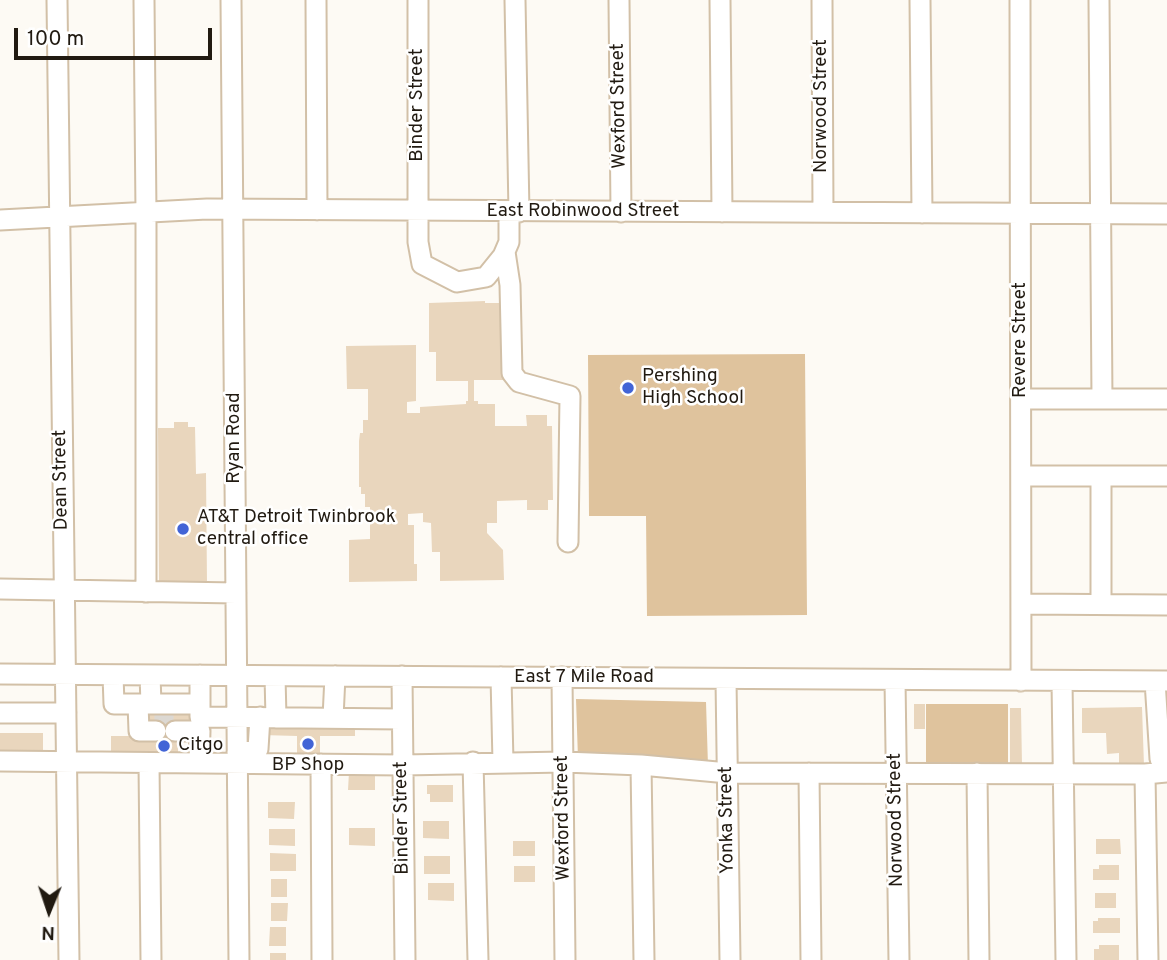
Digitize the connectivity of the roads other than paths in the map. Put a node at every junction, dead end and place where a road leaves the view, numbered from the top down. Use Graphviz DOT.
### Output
graph roads {
  1 [pos="57,0"];
  2 [pos="144,0"];
  3 [pos="231,0"];
  4 [pos="316,0"];
  5 [pos="418,0"];
  6 [pos="515,0"];
  7 [pos="619,0"];
  8 [pos="720,0"];
  9 [pos="822,0"];
  10 [pos="920,0"];
  11 [pos="1020,0"];
  12 [pos="1098,0"];
  13 [pos="233,209"];
  14 [pos="317,210"];
  15 [pos="419,211"];
  16 [pos="514,212"];
  17 [pos="621,212"];
  18 [pos="722,212"];
  19 [pos="822,212"];
  20 [pos="146,213"];
  21 [pos="922,213"];
  22 [pos="1020,213"];
  23 [pos="1100,214"];
  24 [pos="1167,214"];
  25 [pos="59,217"];
  26 [pos="0,220"];
  27 [pos="505,252"];
  28 [pos="1021,399"];
  29 [pos="1102,399"];
  30 [pos="1167,399"];
  31 [pos="1021,476"];
  32 [pos="1101,476"];
  33 [pos="1167,476"];
  34 [pos="568,542"];
  35 [pos="0,589"];
  36 [pos="64,590"];
  37 [pos="146,592"];
  38 [pos="236,593"];
  39 [pos="1021,604"];
  40 [pos="1101,604"];
  41 [pos="1167,605"];
  42 [pos="0,674"];
  43 [pos="65,675"];
  44 [pos="113,675"];
  45 [pos="236,675"];
  46 [pos="150,676"];
  47 [pos="200,676"];
  48 [pos="275,676"];
  49 [pos="335,676"];
  50 [pos="401,676"];
  51 [pos="501,677"];
  52 [pos="562,677"];
  53 [pos="726,680"];
  54 [pos="895,680"];
  55 [pos="1021,681"];
  56 [pos="1062,681"];
  57 [pos="1161,681"];
  58 [pos="0,713"];
  59 [pos="66,713"];
  60 [pos="175,716"];
  61 [pos="237,717"];
  62 [pos="268,718"];
  63 [pos="333,718"];
  64 [pos="402,719"];
  65 [pos="237,758"];
  66 [pos="1167,759"];
  67 [pos="0,761"];
  68 [pos="67,762"];
  69 [pos="473,762"];
  70 [pos="503,762"];
  71 [pos="564,762"];
  72 [pos="149,763"];
  73 [pos="200,764"];
  74 [pos="321,764"];
  75 [pos="402,765"];
  76 [pos="641,765"];
  77 [pos="1167,772"];
  78 [pos="727,773"];
  79 [pos="809,773"];
  80 [pos="896,773"];
  81 [pos="977,773"];
  82 [pos="1064,773"];
  83 [pos="1145,774"];
  84 [pos="69,960"];
  85 [pos="151,960"];
  86 [pos="239,960"];
  87 [pos="322,960"];
  88 [pos="405,960"];
  89 [pos="478,960"];
  90 [pos="565,960"];
  91 [pos="643,960"];
  92 [pos="730,960"];
  93 [pos="811,960"];
  94 [pos="899,960"];
  95 [pos="979,960"];
  96 [pos="1066,960"];
  97 [pos="1148,960"];
  1 -- 25 [label="street, Dean Street"];
  2 -- 20 [label="street"];
  3 -- 13 [label="street, Ryan Road"];
  4 -- 14 [label="street"];
  5 -- 15 [label="street, Binder Street"];
  6 -- 16 [label="street"];
  7 -- 17 [label="street, Wexford Street"];
  8 -- 18 [label="street"];
  9 -- 19 [label="street, Norwood Street"];
  10 -- 21 [label="street"];
  11 -- 22 [label="street, Revere Street"];
  12 -- 23 [label="street"];
  13 -- 14 [label="street, East Robinwood Street"];
  13 -- 20 [label="street, East Robinwood Street"];
  13 -- 38 [label="street, Ryan Road"];
  14 -- 15 [label="street, East Robinwood Street"];
  15 -- 16 [label="street, East Robinwood Street"];
  15 -- 27 [label="street, Binder Street"];
  16 -- 17 [label="street, East Robinwood Street"];
  16 -- 27 [label="street"];
  17 -- 18 [label="street, East Robinwood Street"];
  18 -- 19 [label="street, East Robinwood Street"];
  19 -- 21 [label="street, East Robinwood Street"];
  20 -- 25 [label="street, East Robinwood Street"];
  20 -- 37 [label="street"];
  21 -- 22 [label="street, East Robinwood Street"];
  22 -- 23 [label="street, East Robinwood Street"];
  22 -- 28 [label="street, Revere Street"];
  23 -- 24 [label="street, East Robinwood Street"];
  23 -- 29 [label="street"];
  25 -- 26 [label="street, East Robinwood Street"];
  25 -- 36 [label="street, Dean Street"];
  27 -- 34 [label="street"];
  28 -- 29 [label="street"];
  28 -- 31 [label="street, Revere Street"];
  29 -- 30 [label="street"];
  31 -- 32 [label="street"];
  31 -- 39 [label="street, Revere Street"];
  32 -- 33 [label="street"];
  32 -- 40 [label="street"];
  35 -- 36 [label="street"];
  36 -- 37 [label="street"];
  36 -- 43 [label="street, Dean Street"];
  37 -- 38 [label="street"];
  38 -- 45 [label="street, Ryan Road"];
  39 -- 40 [label="street"];
  39 -- 55 [label="street, Revere Street"];
  40 -- 41 [label="street"];
  42 -- 43 [label="street, East 7 Mile Road"];
  43 -- 44 [label="street, East 7 Mile Road"];
  43 -- 59 [label="street, Dean Street"];
  44 -- 46 [label="street, East 7 Mile Road"];
  44 -- 60 [label="street"];
  45 -- 47 [label="street, East 7 Mile Road"];
  45 -- 48 [label="street, East 7 Mile Road"];
  45 -- 61 [label="street, Ryan Road"];
  46 -- 47 [label="street, East 7 Mile Road"];
  46 -- 60 [label="street"];
  47 -- 60 [label="street"];
  48 -- 49 [label="street, East 7 Mile Road"];
  48 -- 62 [label="street"];
  49 -- 50 [label="street, East 7 Mile Road"];
  49 -- 63 [label="street"];
  50 -- 51 [label="street, East 7 Mile Road"];
  50 -- 64 [label="street, Binder Street"];
  51 -- 52 [label="street, East 7 Mile Road"];
  51 -- 70 [label="street"];
  52 -- 53 [label="street, East 7 Mile Road"];
  52 -- 71 [label="street, Wexford Street"];
  53 -- 54 [label="street, East 7 Mile Road"];
  53 -- 78 [label="street, Yonka Street"];
  54 -- 55 [label="street, East 7 Mile Road"];
  54 -- 80 [label="street, Norwood Street"];
  55 -- 56 [label="street, East 7 Mile Road"];
  56 -- 57 [label="street, East 7 Mile Road"];
  56 -- 82 [label="street"];
  57 -- 66 [label="street"];
  58 -- 59 [label="street"];
  59 -- 68 [label="street, Dean Street"];
  60 -- 61 [label="street"];
  60 -- 73 [label="street"];
  61 -- 62 [label="street"];
  61 -- 65 [label="street, Ryan Road"];
  62 -- 63 [label="street"];
  62 -- 65 [label="street"];
  63 -- 64 [label="street"];
  64 -- 75 [label="street, Binder Street"];
  65 -- 73 [label="street"];
  65 -- 74 [label="street"];
  65 -- 86 [label="street, Ryan Road"];
  67 -- 68 [label="street"];
  68 -- 72 [label="street"];
  68 -- 84 [label="street, Dean Street"];
  69 -- 70 [label="street"];
  69 -- 75 [label="street"];
  69 -- 89 [label="street"];
  70 -- 71 [label="street"];
  71 -- 76 [label="street"];
  71 -- 90 [label="street, Wexford Street"];
  72 -- 73 [label="street"];
  72 -- 85 [label="street"];
  74 -- 75 [label="street"];
  74 -- 87 [label="street"];
  75 -- 88 [label="street, Binder Street"];
  76 -- 78 [label="street"];
  76 -- 91 [label="street"];
  77 -- 83 [label="street"];
  78 -- 79 [label="street"];
  78 -- 92 [label="street, Yonka Street"];
  79 -- 80 [label="street"];
  79 -- 93 [label="street"];
  80 -- 81 [label="street"];
  80 -- 94 [label="street, Norwood Street"];
  81 -- 82 [label="street"];
  81 -- 95 [label="street"];
  82 -- 83 [label="street"];
  82 -- 96 [label="street"];
  83 -- 97 [label="street"];
}
